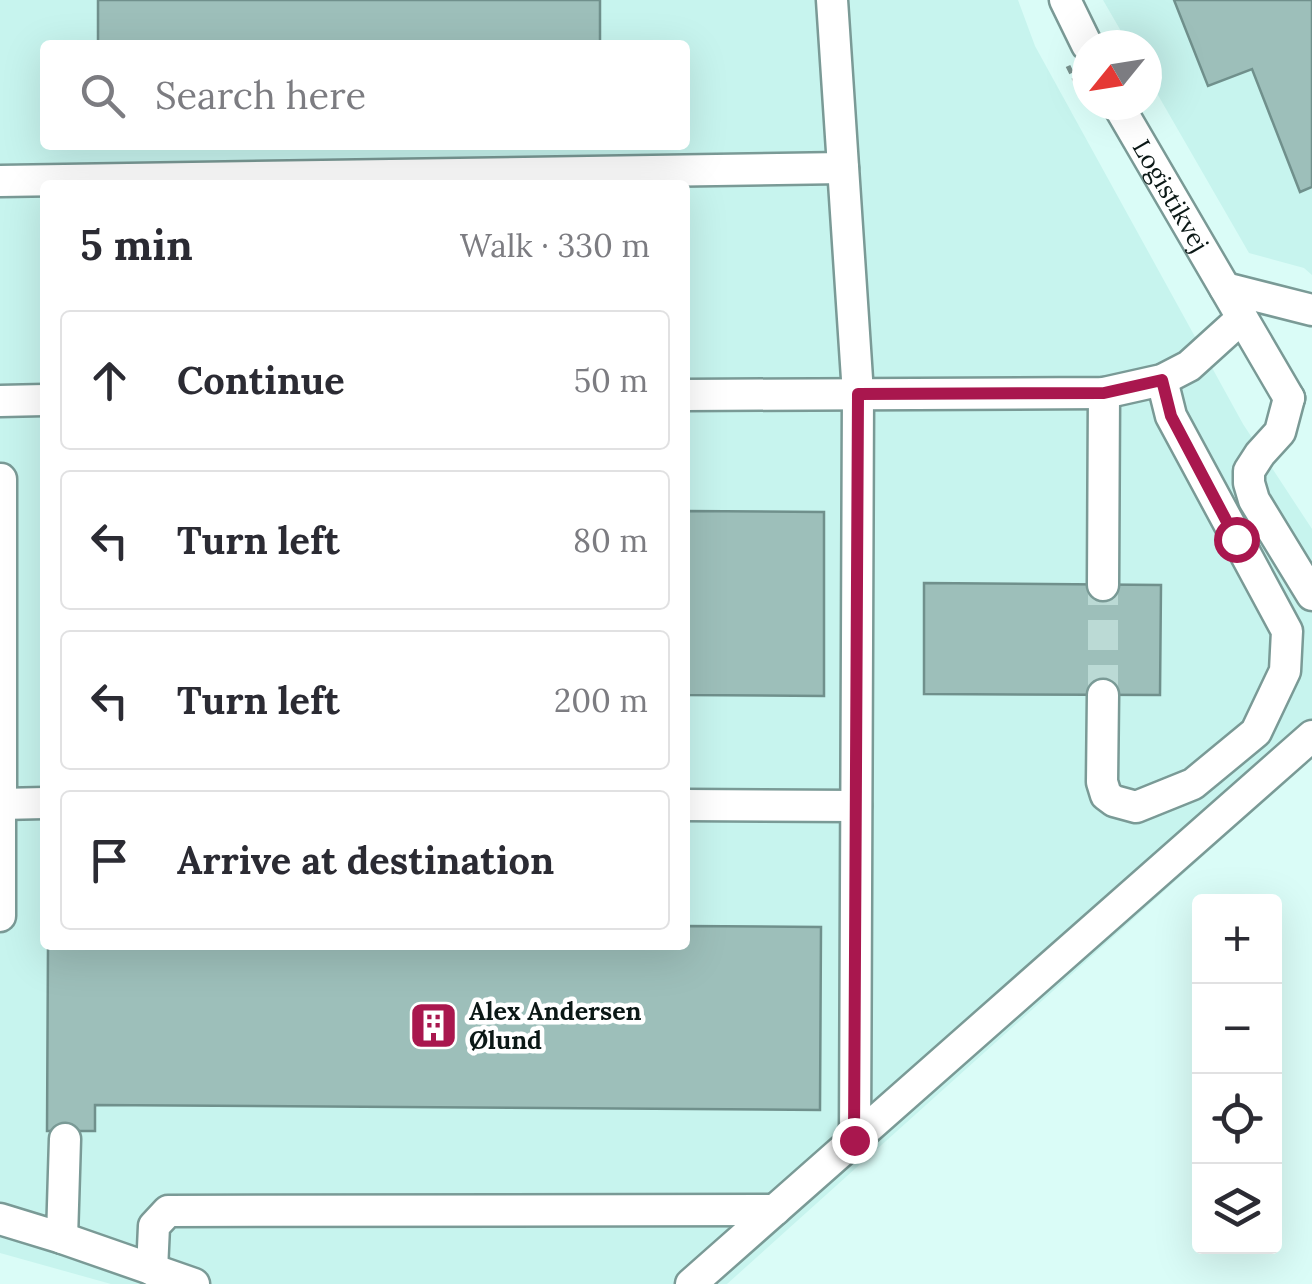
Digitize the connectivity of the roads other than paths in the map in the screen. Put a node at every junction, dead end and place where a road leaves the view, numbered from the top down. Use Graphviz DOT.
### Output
graph roads {
  1 [pos="832,0"];
  2 [pos="1065,0"];
  3 [pos="1080,30"];
  4 [pos="1127,120"];
  5 [pos="843,168"];
  6 [pos="40,180"];
  7 [pos="65,180"];
  8 [pos="0,181"];
  9 [pos="1225,288"];
  10 [pos="1312,310"];
  11 [pos="1242,318"];
  12 [pos="1162,380"];
  13 [pos="1104,393"];
  14 [pos="1300,393"];
  15 [pos="858,394"];
  16 [pos="690,395"];
  17 [pos="40,400"];
  18 [pos="0,401"];
  19 [pos="1,479"];
  20 [pos="1103,585"];
  21 [pos="1312,596"];
  22 [pos="1102,695"];
  23 [pos="1312,736"];
  24 [pos="0,803"];
  25 [pos="40,803"];
  26 [pos="690,805"];
  27 [pos="856,806"];
  28 [pos="0,916"];
  29 [pos="66,1139"];
  30 [pos="854,1140"];
  31 [pos="775,1210"];
  32 [pos="0,1219"];
  33 [pos="62,1238"];
  34 [pos="152,1270"];
  35 [pos="194,1284"];
  36 [pos="691,1284"];
  1 -- 5 [label="street"];
  2 -- 3 [label="street"];
  4 -- 9 [label="street, Logistikvej"];
  5 -- 7 [label="street"];
  5 -- 15 [label="street"];
  6 -- 8 [label="street"];
  9 -- 10 [label="street"];
  9 -- 11 [label="street, Logistikvej"];
  11 -- 12 [label="street"];
  11 -- 14 [label="street, Logistikvej"];
  12 -- 13 [label="street"];
  12 -- 22 [label="street"];
  13 -- 15 [label="street"];
  13 -- 20 [label="street"];
  14 -- 21 [label="street"];
  15 -- 16 [label="street"];
  15 -- 27 [label="street"];
  17 -- 18 [label="street"];
  19 -- 24 [label="street"];
  23 -- 30 [label="street"];
  24 -- 25 [label="street"];
  24 -- 28 [label="street"];
  26 -- 27 [label="street"];
  27 -- 30 [label="street"];
  29 -- 33 [label="street"];
  30 -- 31 [label="street"];
  31 -- 34 [label="street"];
  31 -- 36 [label="street"];
  32 -- 33 [label="street"];
  33 -- 34 [label="street"];
  34 -- 35 [label="street"];
}
